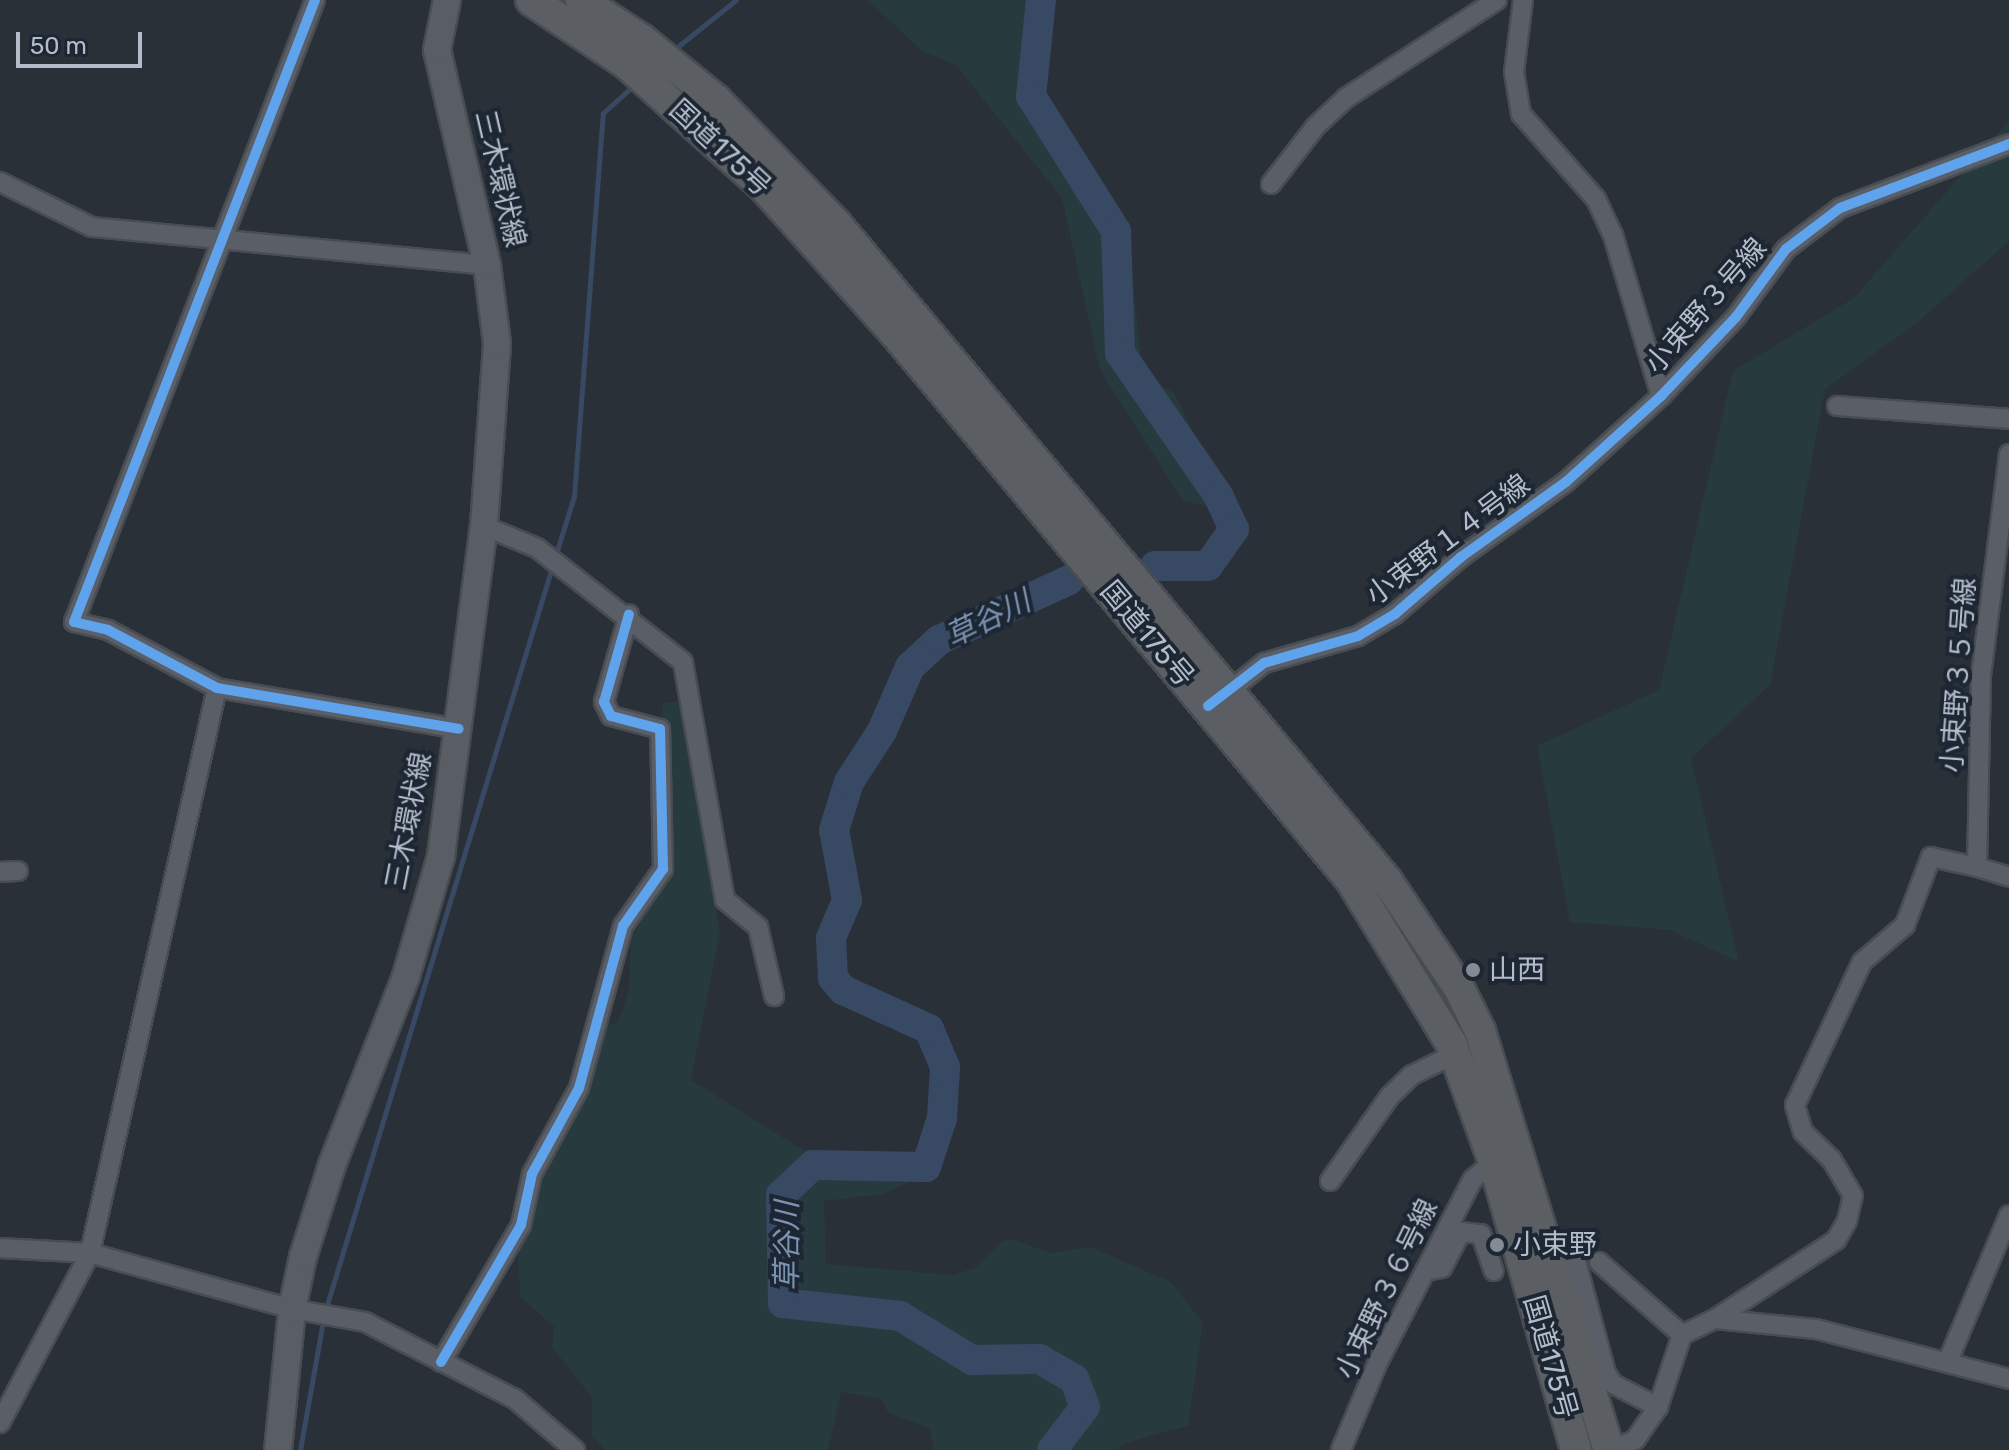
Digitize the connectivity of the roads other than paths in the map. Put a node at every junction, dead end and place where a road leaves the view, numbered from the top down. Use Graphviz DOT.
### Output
graph roads {
  1 [pos="315,0"];
  2 [pos="447,0"];
  3 [pos="531,0"];
  4 [pos="581,0"];
  5 [pos="1497,0"];
  6 [pos="1523,0"];
  7 [pos="2009,144"];
  8 [pos="0,182"];
  9 [pos="1271,184"];
  10 [pos="225,238"];
  11 [pos="487,265"];
  12 [pos="1661,396"];
  13 [pos="1837,406"];
  14 [pos="2009,419"];
  15 [pos="2009,454"];
  16 [pos="1585,465"];
  17 [pos="484,526"];
  18 [pos="629,614"];
  19 [pos="217,688"];
  20 [pos="1219,698"];
  21 [pos="459,729"];
  22 [pos="1977,867"];
  23 [pos="2009,877"];
  24 [pos="774,996"];
  25 [pos="1455,1054"];
  26 [pos="1494,1162"];
  27 [pos="1330,1181"];
  28 [pos="2009,1215"];
  29 [pos="0,1248"];
  30 [pos="1573,1250"];
  31 [pos="90,1253"];
  32 [pos="1599,1262"];
  33 [pos="1425,1271"];
  34 [pos="1494,1271"];
  35 [pos="292,1309"];
  36 [pos="1715,1319"];
  37 [pos="1682,1335"];
  38 [pos="1948,1361"];
  39 [pos="441,1362"];
  40 [pos="2009,1379"];
  41 [pos="1658,1407"];
  42 [pos="0,1423"];
  43 [pos="278,1450"];
  44 [pos="575,1450"];
  45 [pos="1341,1450"];
  46 [pos="1576,1450"];
  47 [pos="1610,1450"];
  1 -- 10 [label="street"];
  2 -- 11 [label="main road, 三木環状線"];
  3 -- 20 [label="highway, 国道175号"];
  4 -- 20 [label="highway, 国道175号"];
  5 -- 9 [label="street"];
  6 -- 12 [label="street"];
  7 -- 12 [label="street, 小束野３号線"];
  8 -- 10 [label="street"];
  10 -- 11 [label="street"];
  10 -- 19 [label="street"];
  11 -- 17 [label="main road, 三木環状線"];
  12 -- 16 [label="street, 小束野３号線"];
  13 -- 14 [label="street"];
  15 -- 22 [label="street, 小束野３５号線"];
  16 -- 20 [label="street, 小束野１４号線"];
  17 -- 18 [label="street"];
  17 -- 21 [label="main road, 三木環状線"];
  18 -- 24 [label="street"];
  18 -- 39 [label="street"];
  19 -- 21 [label="street"];
  19 -- 31 [label="street"];
  20 -- 25 [label="highway, 国道175号"];
  20 -- 47 [label="highway, 国道175号"];
  21 -- 35 [label="main road, 三木環状線"];
  22 -- 23 [label="street"];
  22 -- 36 [label="street"];
  25 -- 26 [label="highway, 国道175号"];
  25 -- 27 [label="street"];
  26 -- 33 [label="street, 小束野３６号線"];
  26 -- 46 [label="highway, 国道175号"];
  28 -- 38 [label="street"];
  29 -- 31 [label="street"];
  30 -- 41 [label="street"];
  31 -- 35 [label="street"];
  31 -- 42 [label="street"];
  32 -- 37 [label="street"];
  33 -- 34 [label="street"];
  33 -- 45 [label="street, 小束野３６号線"];
  35 -- 39 [label="street"];
  35 -- 43 [label="main road, 三木環状線"];
  36 -- 37 [label="street"];
  36 -- 38 [label="street"];
  37 -- 41 [label="street"];
  38 -- 40 [label="street"];
  39 -- 44 [label="street"];
  41 -- 47 [label="street"];
}
